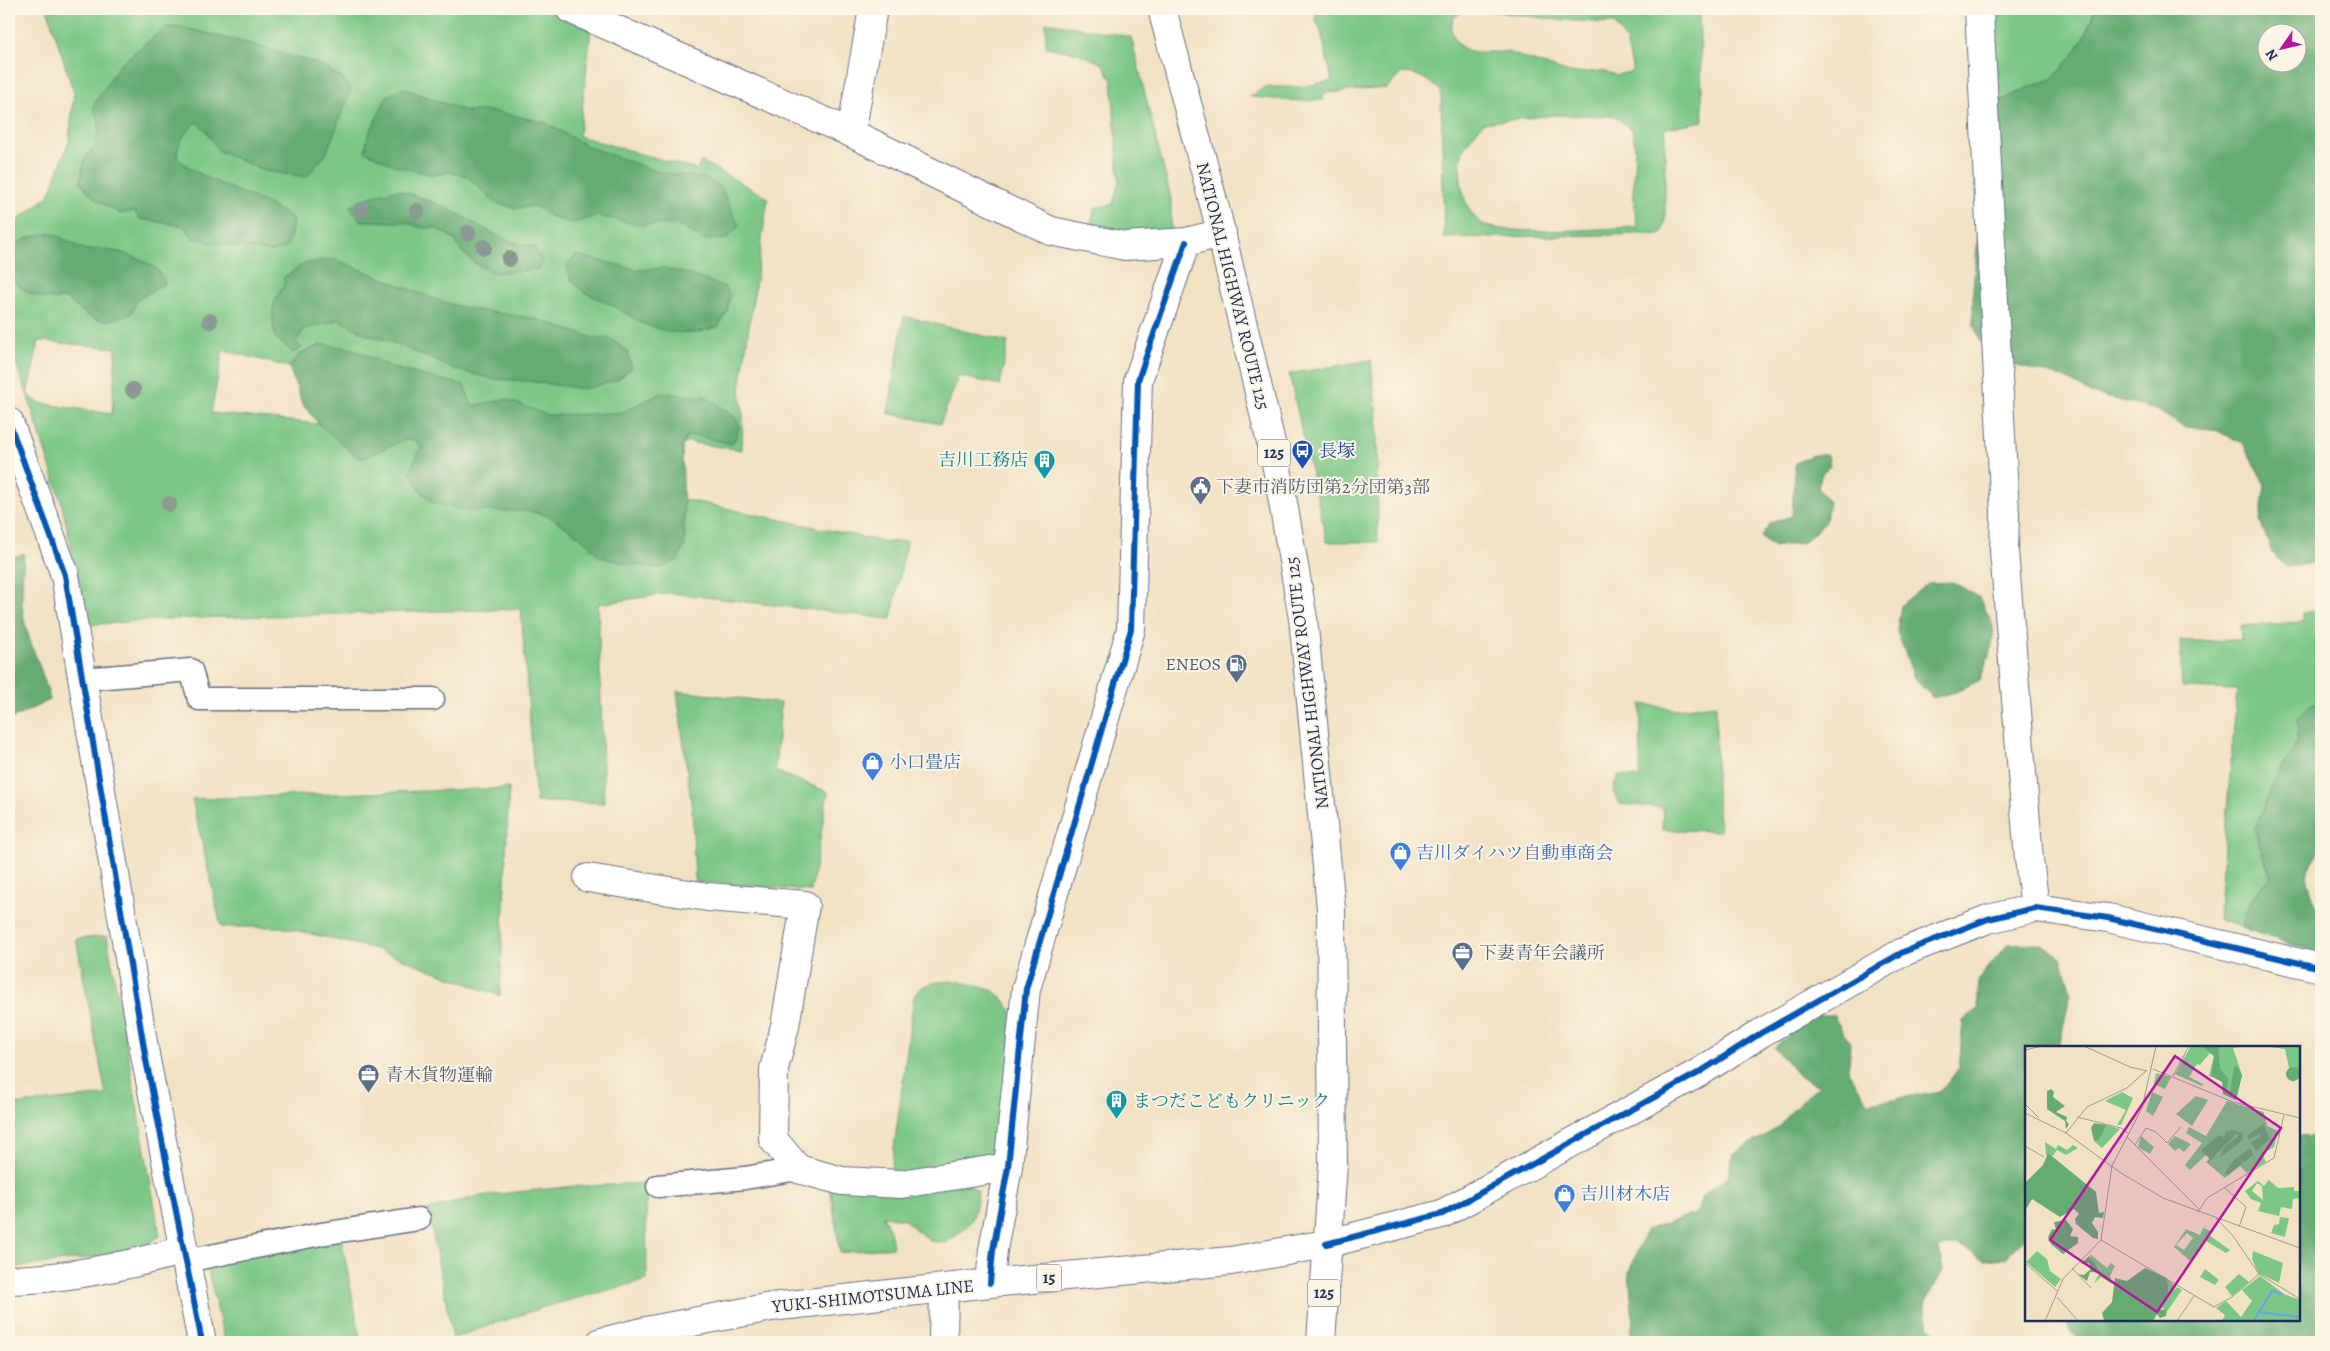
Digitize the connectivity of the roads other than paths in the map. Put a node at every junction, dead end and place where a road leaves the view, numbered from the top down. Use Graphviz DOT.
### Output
graph roads {
  1 [pos="570,9"];
  2 [pos="874,9"];
  3 [pos="1162,9"];
  4 [pos="1174,9"];
  5 [pos="1979,9"];
  6 [pos="1168,36"];
  7 [pos="851,133"];
  8 [pos="1222,233"];
  9 [pos="1186,242"];
  10 [pos="9,422"];
  11 [pos="82,679"];
  12 [pos="433,699"];
  13 [pos="588,878"];
  14 [pos="2036,908"];
  15 [pos="2321,968"];
  16 [pos="1008,1167"];
  17 [pos="798,1170"];
  18 [pos="658,1186"];
  19 [pos="418,1219"];
  20 [pos="1326,1244"];
  21 [pos="185,1256"];
  22 [pos="9,1280"];
  23 [pos="990,1283"];
  24 [pos="944,1288"];
  25 [pos="202,1342"];
  26 [pos="601,1342"];
  27 [pos="943,1342"];
  28 [pos="1321,1342"];
  1 -- 7 [label="main road"];
  2 -- 7 [label="main road"];
  3 -- 6 [label="main road, NATIONAL HIGHWAY ROUTE 125 / 125"];
  4 -- 6 [label="main road"];
  5 -- 14 [label="main road"];
  6 -- 8 [label="main road, NATIONAL HIGHWAY ROUTE 125 / 125"];
  7 -- 9 [label="main road"];
  8 -- 9 [label="main road"];
  8 -- 20 [label="main road, NATIONAL HIGHWAY ROUTE 125 / 125"];
  9 -- 16 [label="main road"];
  10 -- 11 [label="main road"];
  11 -- 12 [label="lane"];
  11 -- 21 [label="main road"];
  13 -- 17 [label="main road"];
  14 -- 15 [label="main road"];
  14 -- 20 [label="main road, YUKI-SHIMOTSUMA LINE"];
  16 -- 17 [label="main road"];
  16 -- 23 [label="main road"];
  17 -- 18 [label="lane"];
  19 -- 21 [label="lane"];
  20 -- 23 [label="main road, YUKI-SHIMOTSUMA LINE / 15"];
  20 -- 28 [label="main road, NATIONAL HIGHWAY ROUTE 125 / 125"];
  21 -- 22 [label="main road"];
  21 -- 25 [label="main road"];
  23 -- 24 [label="main road, YUKI-SHIMOTSUMA LINE / 15"];
  24 -- 26 [label="main road, YUKI-SHIMOTSUMA LINE / 15"];
  24 -- 27 [label="main road"];
}
